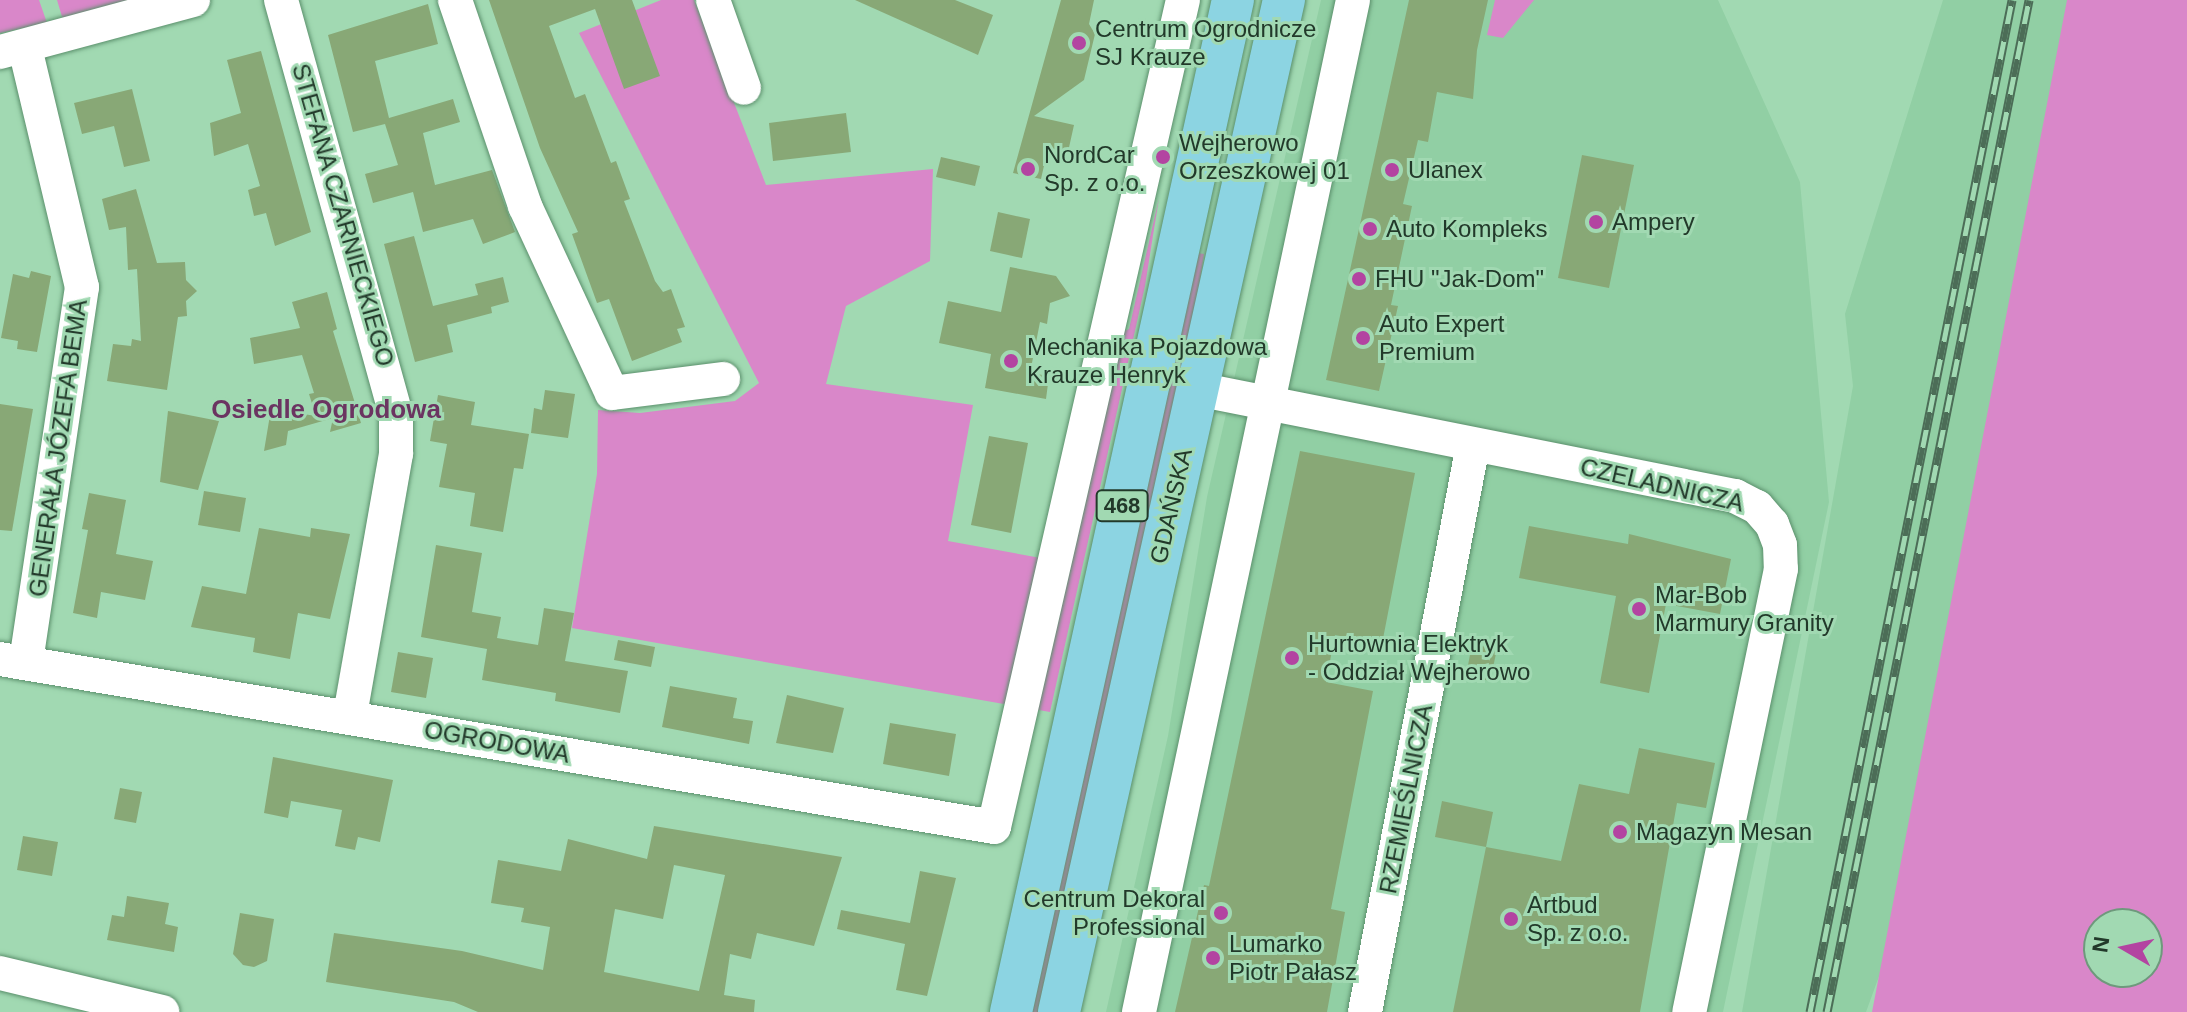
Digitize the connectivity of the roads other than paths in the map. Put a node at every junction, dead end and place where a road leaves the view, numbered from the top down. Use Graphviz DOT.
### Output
graph roads {
  1 [pos="193,0"];
  2 [pos="281,0"];
  3 [pos="455,0"];
  4 [pos="713,0"];
  5 [pos="1183,0"];
  6 [pos="1233,0"];
  7 [pos="1284,0"];
  8 [pos="1353,0"];
  9 [pos="13,50"];
  10 [pos="744,88"];
  11 [pos="723,379"];
  12 [pos="1197,389"];
  13 [pos="1268,404"];
  14 [pos="1473,445"];
  15 [pos="13,661"];
  16 [pos="350,716"];
  17 [pos="0,973"];
  18 [pos="162,1012"];
  19 [pos="1011,1012"];
  20 [pos="1059,1012"];
  21 [pos="1139,1012"];
  22 [pos="1365,1012"];
  23 [pos="1689,1012"];
  1 -- 9 [label="street"];
  2 -- 16 [label="street, STEFANA CZARNIECKIEGO"];
  3 -- 11 [label="street"];
  4 -- 10 [label="street"];
  5 -- 16 [label="street, OGRODOWA"];
  6 -- 19 [label="main road, GDAŃSKA / 468"];
  7 -- 12 [label="main road, GDAŃSKA / 468"];
  8 -- 13 [label="street"];
  9 -- 15 [label="street, GENERAŁA JÓZEFA BEMA"];
  12 -- 13 [label="street, CZELADNICZA"];
  12 -- 20 [label="main road, GDAŃSKA / 468"];
  13 -- 14 [label="street, CZELADNICZA"];
  13 -- 21 [label="street"];
  14 -- 22 [label="street, RZEMIEŚLNICZA"];
  14 -- 23 [label="street, CZELADNICZA"];
  15 -- 16 [label="street, OGRODOWA"];
  17 -- 18 [label="street"];
}
